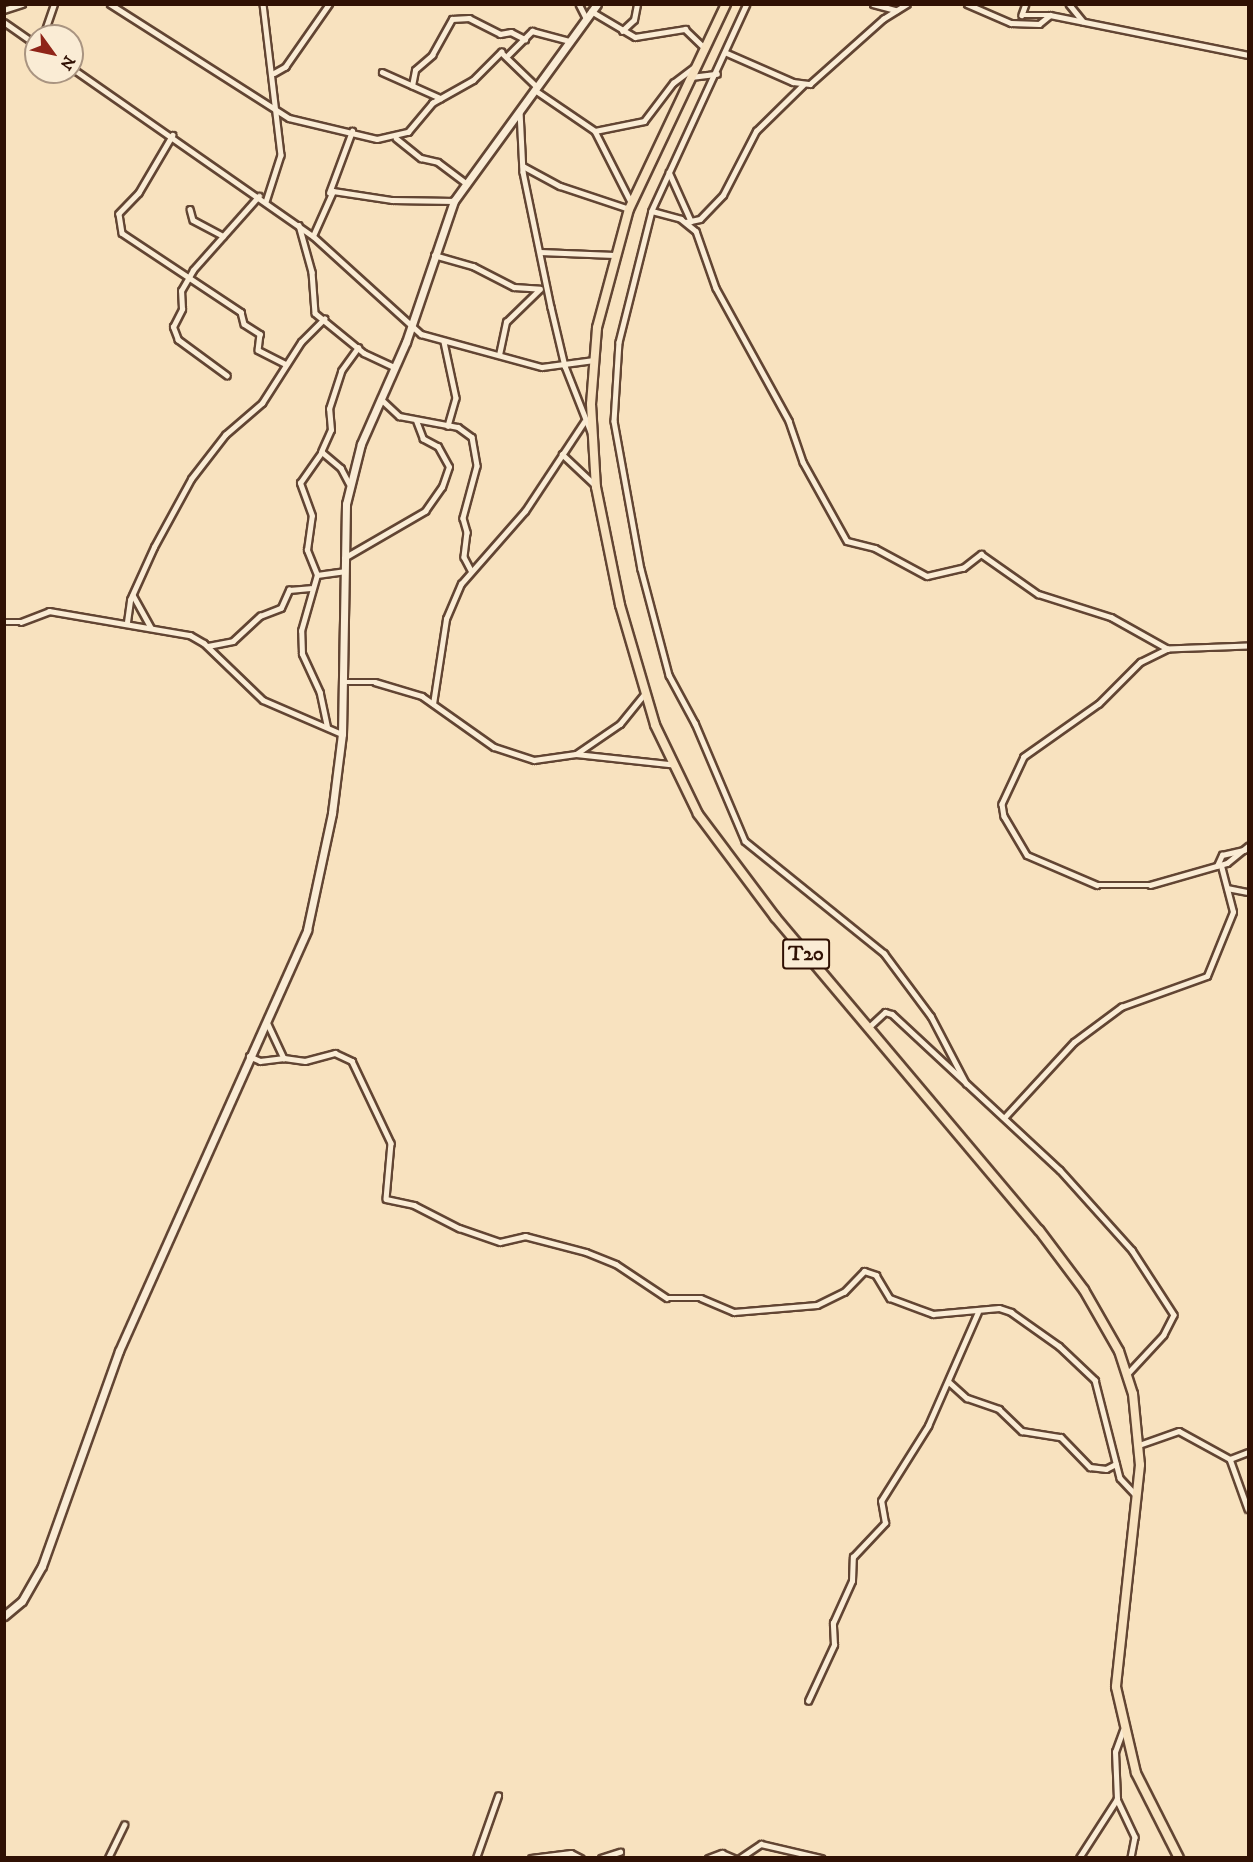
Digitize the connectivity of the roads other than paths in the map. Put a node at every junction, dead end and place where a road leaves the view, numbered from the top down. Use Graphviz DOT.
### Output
graph roads {
  1 [pos="22,4"];
  2 [pos="54,4"];
  3 [pos="111,4"];
  4 [pos="263,4"];
  5 [pos="329,4"];
  6 [pos="579,4"];
  7 [pos="597,4"];
  8 [pos="637,4"];
  9 [pos="726,4"];
  10 [pos="747,4"];
  11 [pos="873,4"];
  12 [pos="907,4"];
  13 [pos="967,4"];
  14 [pos="1026,4"];
  15 [pos="1069,4"];
  16 [pos="4,10"];
  17 [pos="896,10"];
  18 [pos="591,11"];
  19 [pos="1050,15"];
  20 [pos="586,18"];
  21 [pos="1083,21"];
  22 [pos="4,22"];
  23 [pos="47,24"];
  24 [pos="622,31"];
  25 [pos="24,36"];
  26 [pos="525,39"];
  27 [pos="569,41"];
  28 [pos="705,48"];
  29 [pos="727,53"];
  30 [pos="508,55"];
  31 [pos="1248,55"];
  32 [pos="696,66"];
  33 [pos="382,72"];
  34 [pos="274,73"];
  35 [pos="717,74"];
  36 [pos="84,76"];
  37 [pos="691,77"];
  38 [pos="412,86"];
  39 [pos="803,86"];
  40 [pos="534,87"];
  41 [pos="440,98"];
  42 [pos="278,106"];
  43 [pos="520,106"];
  44 [pos="352,131"];
  45 [pos="595,131"];
  46 [pos="173,135"];
  47 [pos="396,138"];
  48 [pos="523,166"];
  49 [pos="669,172"];
  50 [pos="465,182"];
  51 [pos="259,196"];
  52 [pos="329,196"];
  53 [pos="453,201"];
  54 [pos="267,202"];
  55 [pos="630,206"];
  56 [pos="190,209"];
  57 [pos="652,211"];
  58 [pos="689,221"];
  59 [pos="298,225"];
  60 [pos="223,236"];
  61 [pos="313,236"];
  62 [pos="540,252"];
  63 [pos="434,255"];
  64 [pos="614,255"];
  65 [pos="188,279"];
  66 [pos="547,288"];
  67 [pos="540,289"];
  68 [pos="324,319"];
  69 [pos="412,326"];
  70 [pos="444,342"];
  71 [pos="358,348"];
  72 [pos="500,355"];
  73 [pos="594,360"];
  74 [pos="286,364"];
  75 [pos="565,366"];
  76 [pos="394,367"];
  77 [pos="227,376"];
  78 [pos="381,399"];
  79 [pos="416,421"];
  80 [pos="584,422"];
  81 [pos="448,426"];
  82 [pos="591,434"];
  83 [pos="320,452"];
  84 [pos="562,454"];
  85 [pos="349,483"];
  86 [pos="596,487"];
  87 [pos="344,558"];
  88 [pos="471,570"];
  89 [pos="344,571"];
  90 [pos="316,574"];
  91 [pos="310,588"];
  92 [pos="133,595"];
  93 [pos="4,622"];
  94 [pos="127,622"];
  95 [pos="151,627"];
  96 [pos="208,646"];
  97 [pos="1248,646"];
  98 [pos="1168,649"];
  99 [pos="343,682"];
  100 [pos="644,694"];
  101 [pos="433,704"];
  102 [pos="327,727"];
  103 [pos="342,734"];
  104 [pos="576,754"];
  105 [pos="670,764"];
  106 [pos="1246,848"];
  107 [pos="1219,866"];
  108 [pos="1227,888"];
  109 [pos="1248,892"];
  110 [pos="267,1019"];
  111 [pos="868,1028"];
  112 [pos="248,1056"];
  113 [pos="284,1058"];
  114 [pos="966,1083"];
  115 [pos="1004,1118"];
  116 [pos="978,1312"];
  117 [pos="1126,1375"];
  118 [pos="949,1382"];
  119 [pos="1140,1445"];
  120 [pos="1248,1452"];
  121 [pos="1230,1459"];
  122 [pos="1116,1464"];
  123 [pos="1137,1496"];
  124 [pos="1248,1509"];
  125 [pos="4,1616"];
  126 [pos="808,1701"];
  127 [pos="1123,1730"];
  128 [pos="498,1796"];
  129 [pos="1118,1799"];
  130 [pos="124,1825"];
  131 [pos="620,1852"];
  132 [pos="108,1857"];
  133 [pos="476,1857"];
  134 [pos="531,1857"];
  135 [pos="581,1857"];
  136 [pos="601,1857"];
  137 [pos="708,1857"];
  138 [pos="734,1857"];
  139 [pos="740,1857"];
  140 [pos="821,1857"];
  141 [pos="1079,1857"];
  142 [pos="1131,1857"];
  143 [pos="1179,1857"];
  1 -- 16 [label="street"];
  2 -- 23 [label="street"];
  3 -- 42 [label="street"];
  4 -- 34 [label="street"];
  5 -- 34 [label="street"];
  6 -- 20 [label="street"];
  7 -- 18 [label="street"];
  8 -- 24 [label="street"];
  9 -- 28 [label="main road, T20"];
  10 -- 29 [label="street"];
  11 -- 17 [label="street"];
  12 -- 17 [label="street"];
  13 -- 19 [label="street"];
  14 -- 19 [label="street"];
  15 -- 21 [label="street"];
  17 -- 39 [label="street"];
  18 -- 20 [label="street"];
  18 -- 24 [label="street"];
  19 -- 21 [label="street"];
  20 -- 27 [label="street"];
  21 -- 31 [label="street"];
  22 -- 25 [label="street"];
  24 -- 28 [label="street"];
  26 -- 27 [label="street"];
  26 -- 30 [label="street"];
  26 -- 38 [label="street"];
  27 -- 40 [label="street"];
  28 -- 32 [label="main road, T20"];
  29 -- 35 [label="street"];
  29 -- 39 [label="street"];
  30 -- 40 [label="street"];
  30 -- 41 [label="street"];
  32 -- 37 [label="main road, T20"];
  32 -- 45 [label="street"];
  33 -- 38 [label="street"];
  34 -- 42 [label="street"];
  35 -- 37 [label="street"];
  35 -- 49 [label="street"];
  36 -- 46 [label="street"];
  37 -- 55 [label="main road, T20"];
  38 -- 41 [label="street"];
  39 -- 58 [label="street"];
  40 -- 43 [label="street"];
  40 -- 45 [label="street"];
  41 -- 47 [label="street"];
  42 -- 44 [label="street"];
  42 -- 54 [label="street"];
  43 -- 48 [label="street"];
  43 -- 50 [label="street"];
  44 -- 47 [label="street"];
  44 -- 52 [label="street"];
  45 -- 55 [label="street"];
  46 -- 51 [label="street"];
  46 -- 65 [label="street"];
  47 -- 50 [label="street"];
  48 -- 55 [label="street"];
  48 -- 62 [label="street"];
  49 -- 57 [label="street"];
  49 -- 58 [label="street"];
  50 -- 53 [label="street"];
  51 -- 54 [label="street"];
  51 -- 60 [label="street"];
  52 -- 53 [label="street"];
  52 -- 61 [label="street"];
  53 -- 63 [label="street"];
  54 -- 59 [label="street"];
  55 -- 64 [label="main road, T20"];
  56 -- 60 [label="street"];
  57 -- 58 [label="street"];
  57 -- 114 [label="street"];
  58 -- 98 [label="street"];
  59 -- 61 [label="street"];
  59 -- 68 [label="street"];
  60 -- 65 [label="street"];
  61 -- 69 [label="street"];
  62 -- 64 [label="street"];
  62 -- 66 [label="street"];
  63 -- 67 [label="street"];
  63 -- 69 [label="street"];
  64 -- 73 [label="main road, T20"];
  65 -- 74 [label="street"];
  65 -- 77 [label="street"];
  66 -- 67 [label="street"];
  66 -- 75 [label="street"];
  67 -- 72 [label="street"];
  68 -- 71 [label="street"];
  68 -- 74 [label="street"];
  69 -- 70 [label="street"];
  69 -- 76 [label="street"];
  70 -- 72 [label="street"];
  70 -- 81 [label="street"];
  71 -- 76 [label="street"];
  71 -- 83 [label="street"];
  72 -- 75 [label="street"];
  73 -- 75 [label="street"];
  73 -- 82 [label="main road, T20"];
  74 -- 92 [label="street"];
  75 -- 80 [label="street"];
  76 -- 78 [label="street"];
  78 -- 79 [label="street"];
  78 -- 85 [label="street"];
  79 -- 81 [label="street"];
  79 -- 87 [label="street"];
  80 -- 82 [label="street"];
  80 -- 84 [label="street"];
  81 -- 88 [label="street"];
  82 -- 86 [label="main road, T20"];
  83 -- 85 [label="street"];
  83 -- 90 [label="street"];
  84 -- 86 [label="street"];
  84 -- 88 [label="street"];
  85 -- 87 [label="street"];
  86 -- 100 [label="main road, T20"];
  87 -- 89 [label="street"];
  88 -- 101 [label="street"];
  89 -- 90 [label="street"];
  89 -- 99 [label="street"];
  90 -- 91 [label="street"];
  91 -- 96 [label="street"];
  91 -- 102 [label="street"];
  92 -- 94 [label="street"];
  92 -- 95 [label="street"];
  93 -- 94 [label="street"];
  94 -- 95 [label="street"];
  95 -- 96 [label="street"];
  96 -- 102 [label="street"];
  97 -- 98 [label="street"];
  98 -- 107 [label="street"];
  99 -- 101 [label="street"];
  99 -- 103 [label="street"];
  100 -- 104 [label="street"];
  100 -- 105 [label="main road, T20"];
  101 -- 104 [label="street"];
  102 -- 103 [label="street"];
  103 -- 110 [label="street"];
  104 -- 105 [label="street"];
  105 -- 111 [label="main road, T20"];
  106 -- 107 [label="street"];
  106 -- 107 [label="street"];
  107 -- 108 [label="street"];
  108 -- 109 [label="street"];
  108 -- 115 [label="street"];
  110 -- 112 [label="street"];
  110 -- 113 [label="street"];
  111 -- 114 [label="street"];
  111 -- 117 [label="main road, T20"];
  112 -- 113 [label="street"];
  112 -- 125 [label="street"];
  113 -- 116 [label="street"];
  114 -- 115 [label="street"];
  115 -- 117 [label="street"];
  116 -- 118 [label="street"];
  116 -- 122 [label="street"];
  117 -- 119 [label="main road, T20"];
  118 -- 122 [label="street"];
  118 -- 126 [label="street"];
  119 -- 121 [label="street"];
  119 -- 123 [label="main road, T20"];
  120 -- 121 [label="street"];
  121 -- 124 [label="street"];
  122 -- 123 [label="street"];
  123 -- 127 [label="main road, T20"];
  127 -- 129 [label="street"];
  127 -- 143 [label="main road, T20"];
  128 -- 133 [label="street"];
  129 -- 141 [label="street"];
  129 -- 142 [label="street"];
  130 -- 132 [label="street"];
  131 -- 136 [label="street"];
  134 -- 135 [label="street"];
  137 -- 138 [label="street"];
  139 -- 140 [label="street"];
}
